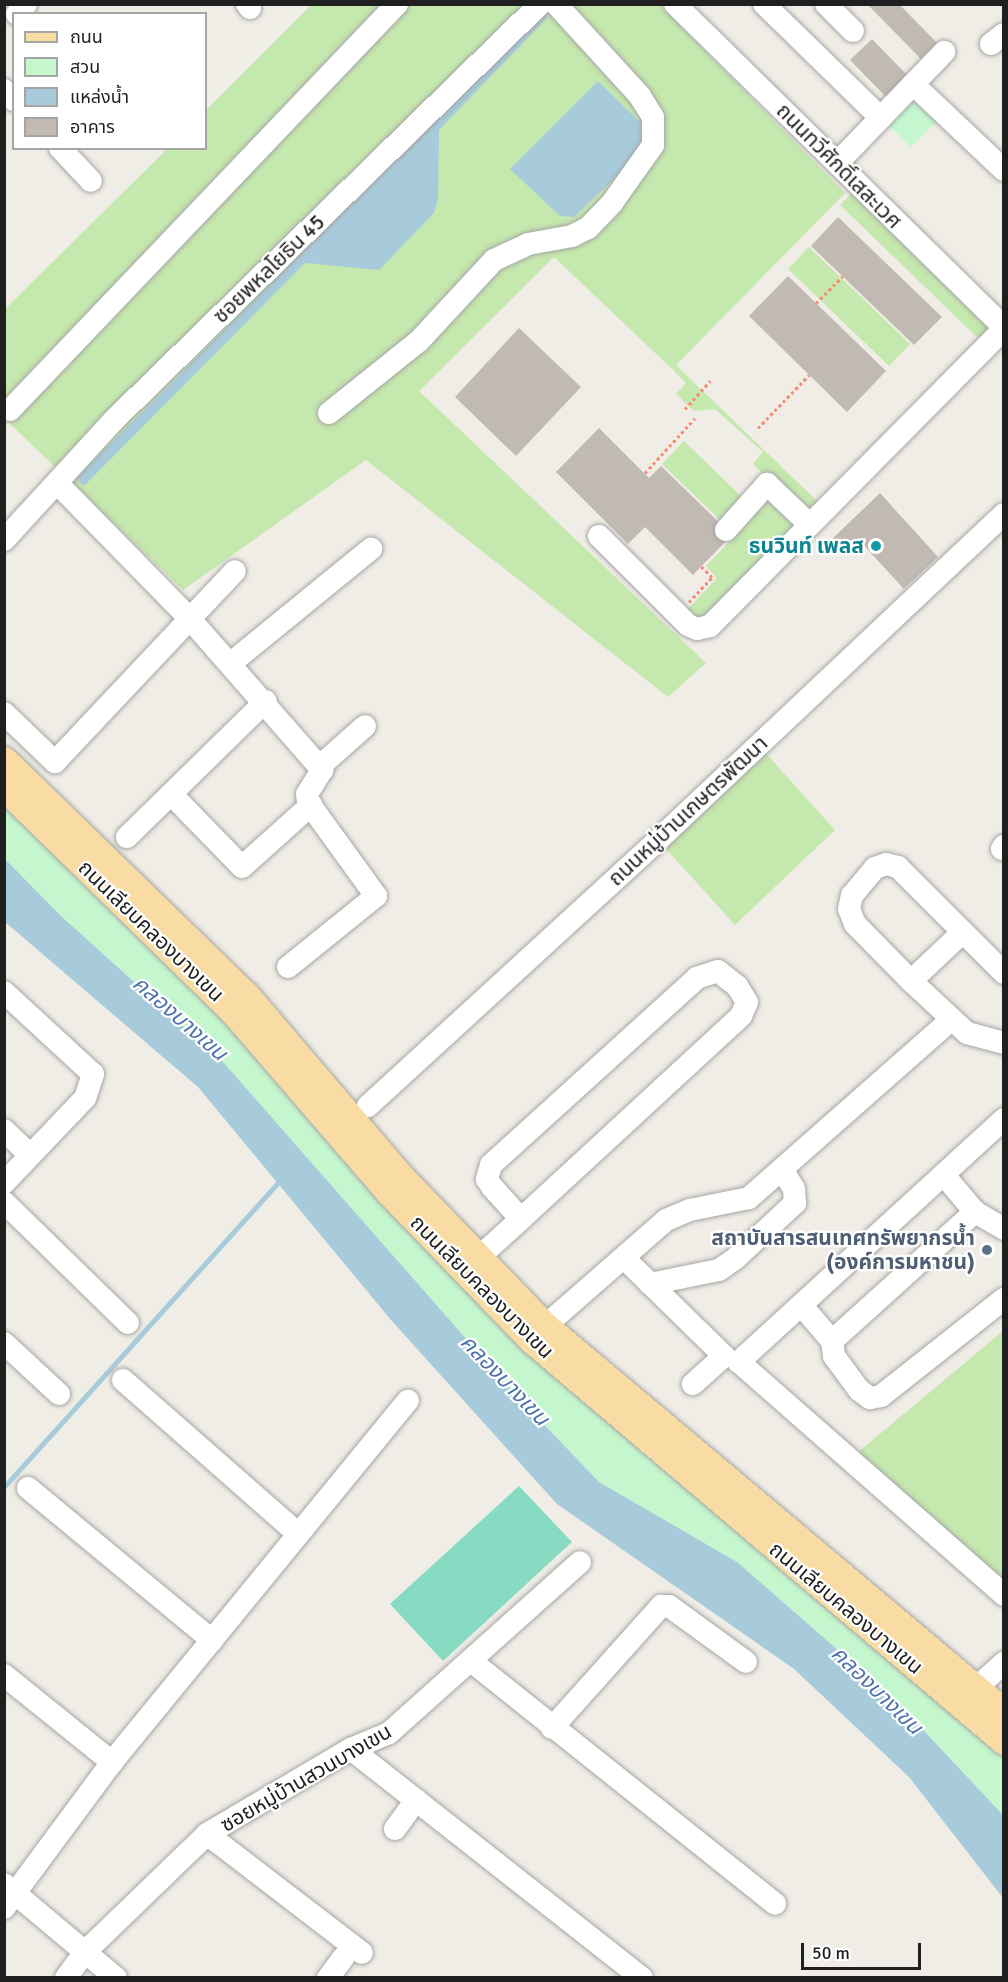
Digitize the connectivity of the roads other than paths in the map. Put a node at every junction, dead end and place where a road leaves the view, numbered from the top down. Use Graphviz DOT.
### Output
graph roads {
  1 [pos="397,4"];
  2 [pos="540,4"];
  3 [pos="556,4"];
  4 [pos="675,4"];
  5 [pos="764,4"];
  6 [pos="826,4"];
  7 [pos="853,31"];
  8 [pos="944,52"];
  9 [pos="913,84"];
  10 [pos="881,118"];
  11 [pos="62,150"];
  12 [pos="843,157"];
  13 [pos="1004,170"];
  14 [pos="91,182"];
  15 [pos="1004,328"];
  16 [pos="10,410"];
  17 [pos="329,413"];
  18 [pos="57,483"];
  19 [pos="1004,513"];
  20 [pos="810,525"];
  21 [pos="726,530"];
  22 [pos="599,536"];
  23 [pos="4,540"];
  24 [pos="371,549"];
  25 [pos="235,571"];
  26 [pos="190,619"];
  27 [pos="231,663"];
  28 [pos="266,701"];
  29 [pos="4,713"];
  30 [pos="365,726"];
  31 [pos="4,760"];
  32 [pos="320,766"];
  33 [pos="4,787"];
  34 [pos="172,795"];
  35 [pos="310,805"];
  36 [pos="127,837"];
  37 [pos="963,932"];
  38 [pos="288,967"];
  39 [pos="1004,973"];
  40 [pos="911,981"];
  41 [pos="4,992"];
  42 [pos="951,1020"];
  43 [pos="1004,1043"];
  44 [pos="368,1106"];
  45 [pos="1004,1119"];
  46 [pos="4,1130"];
  47 [pos="30,1155"];
  48 [pos="782,1169"];
  49 [pos="944,1175"];
  50 [pos="4,1183"];
  51 [pos="4,1202"];
  52 [pos="975,1212"];
  53 [pos="521,1219"];
  54 [pos="1004,1229"];
  55 [pos="625,1259"];
  56 [pos="471,1264"];
  57 [pos="650,1284"];
  58 [pos="1004,1299"];
  59 [pos="802,1306"];
  60 [pos="128,1323"];
  61 [pos="545,1326"];
  62 [pos="832,1341"];
  63 [pos="4,1343"];
  64 [pos="123,1380"];
  65 [pos="693,1384"];
  66 [pos="59,1394"];
  67 [pos="408,1401"];
  68 [pos="28,1488"];
  69 [pos="297,1533"];
  70 [pos="580,1562"];
  71 [pos="1004,1595"];
  72 [pos="212,1640"];
  73 [pos="471,1661"];
  74 [pos="746,1662"];
  75 [pos="1004,1663"];
  76 [pos="4,1675"];
  77 [pos="968,1697"];
  78 [pos="1004,1712"];
  79 [pos="552,1728"];
  80 [pos="1004,1741"];
  81 [pos="351,1749"];
  82 [pos="112,1762"];
  83 [pos="417,1800"];
  84 [pos="395,1829"];
  85 [pos="207,1834"];
  86 [pos="8,1894"];
  87 [pos="775,1904"];
  88 [pos="85,1952"];
  89 [pos="66,1977"];
  90 [pos="116,1977"];
  91 [pos="328,1977"];
  92 [pos="642,1977"];
  1 -- 16 [label="street"];
  2 -- 18 [label="street, ซอยพหลโยธิน 45"];
  3 -- 17 [label="street"];
  4 -- 15 [label="street, ถนนทวีศักดิ์เสสะเวศ"];
  5 -- 10 [label="street"];
  6 -- 7 [label="street"];
  8 -- 9 [label="street"];
  9 -- 10 [label="street"];
  9 -- 13 [label="street"];
  10 -- 12 [label="street"];
  11 -- 14 [label="street"];
  15 -- 20 [label="street"];
  18 -- 23 [label="street, ซอยพหลโยธิน 45"];
  18 -- 26 [label="street"];
  19 -- 44 [label="street, ถนนหมู่บ้านเกษตรพัฒนา"];
  20 -- 21 [label="street"];
  20 -- 22 [label="street"];
  24 -- 27 [label="street"];
  25 -- 26 [label="street"];
  26 -- 27 [label="street"];
  26 -- 29 [label="street"];
  27 -- 28 [label="street"];
  28 -- 32 [label="street"];
  28 -- 34 [label="street"];
  30 -- 32 [label="street"];
  31 -- 56 [label="main road, ถนนเลียบคลองบางเขน"];
  32 -- 35 [label="street"];
  33 -- 56 [label="main road, ถนนเลียบคลองบางเขน"];
  34 -- 35 [label="street"];
  34 -- 36 [label="street"];
  35 -- 38 [label="street"];
  37 -- 39 [label="street"];
  37 -- 40 [label="street"];
  37 -- 40 [label="street"];
  40 -- 42 [label="street"];
  41 -- 47 [label="street"];
  42 -- 43 [label="street"];
  42 -- 48 [label="street"];
  45 -- 49 [label="street"];
  46 -- 47 [label="street"];
  47 -- 50 [label="street"];
  48 -- 55 [label="street"];
  48 -- 57 [label="street"];
  49 -- 52 [label="street"];
  49 -- 59 [label="street"];
  51 -- 60 [label="street"];
  52 -- 54 [label="street"];
  52 -- 62 [label="street"];
  53 -- 53 [label="street"];
  53 -- 56 [label="street"];
  55 -- 57 [label="street"];
  55 -- 61 [label="street"];
  56 -- 61 [label="main road, ถนนเลียบคลองบางเขน"];
  56 -- 77 [label="main road, ถนนเลียบคลองบางเขน"];
  57 -- 65 [label="street"];
  58 -- 62 [label="street"];
  59 -- 62 [label="street"];
  59 -- 71 [label="street"];
  61 -- 77 [label="main road, ถนนเลียบคลองบางเขน"];
  63 -- 66 [label="street"];
  64 -- 69 [label="street"];
  67 -- 69 [label="street"];
  68 -- 72 [label="street"];
  69 -- 72 [label="street"];
  70 -- 73 [label="street, ซอยหมู่บ้านสวนบางเขน"];
  72 -- 82 [label="street"];
  73 -- 79 [label="street"];
  73 -- 81 [label="street, ซอยหมู่บ้านสวนบางเขน"];
  74 -- 79 [label="street"];
  75 -- 77 [label="street"];
  76 -- 82 [label="street"];
  77 -- 78 [label="main road, ถนนเลียบคลองบางเขน"];
  77 -- 80 [label="main road, ถนนเลียบคลองบางเขน"];
  79 -- 87 [label="street"];
  81 -- 83 [label="street"];
  81 -- 85 [label="street, ซอยหมู่บ้านสวนบางเขน"];
  82 -- 86 [label="street"];
  83 -- 84 [label="street"];
  83 -- 92 [label="street"];
  85 -- 88 [label="street, ซอยหมู่บ้านสวนบางเขน"];
  85 -- 91 [label="street"];
  86 -- 88 [label="street"];
  88 -- 89 [label="street, ซอยหมู่บ้านสวนบางเขน"];
  88 -- 90 [label="street"];
}
